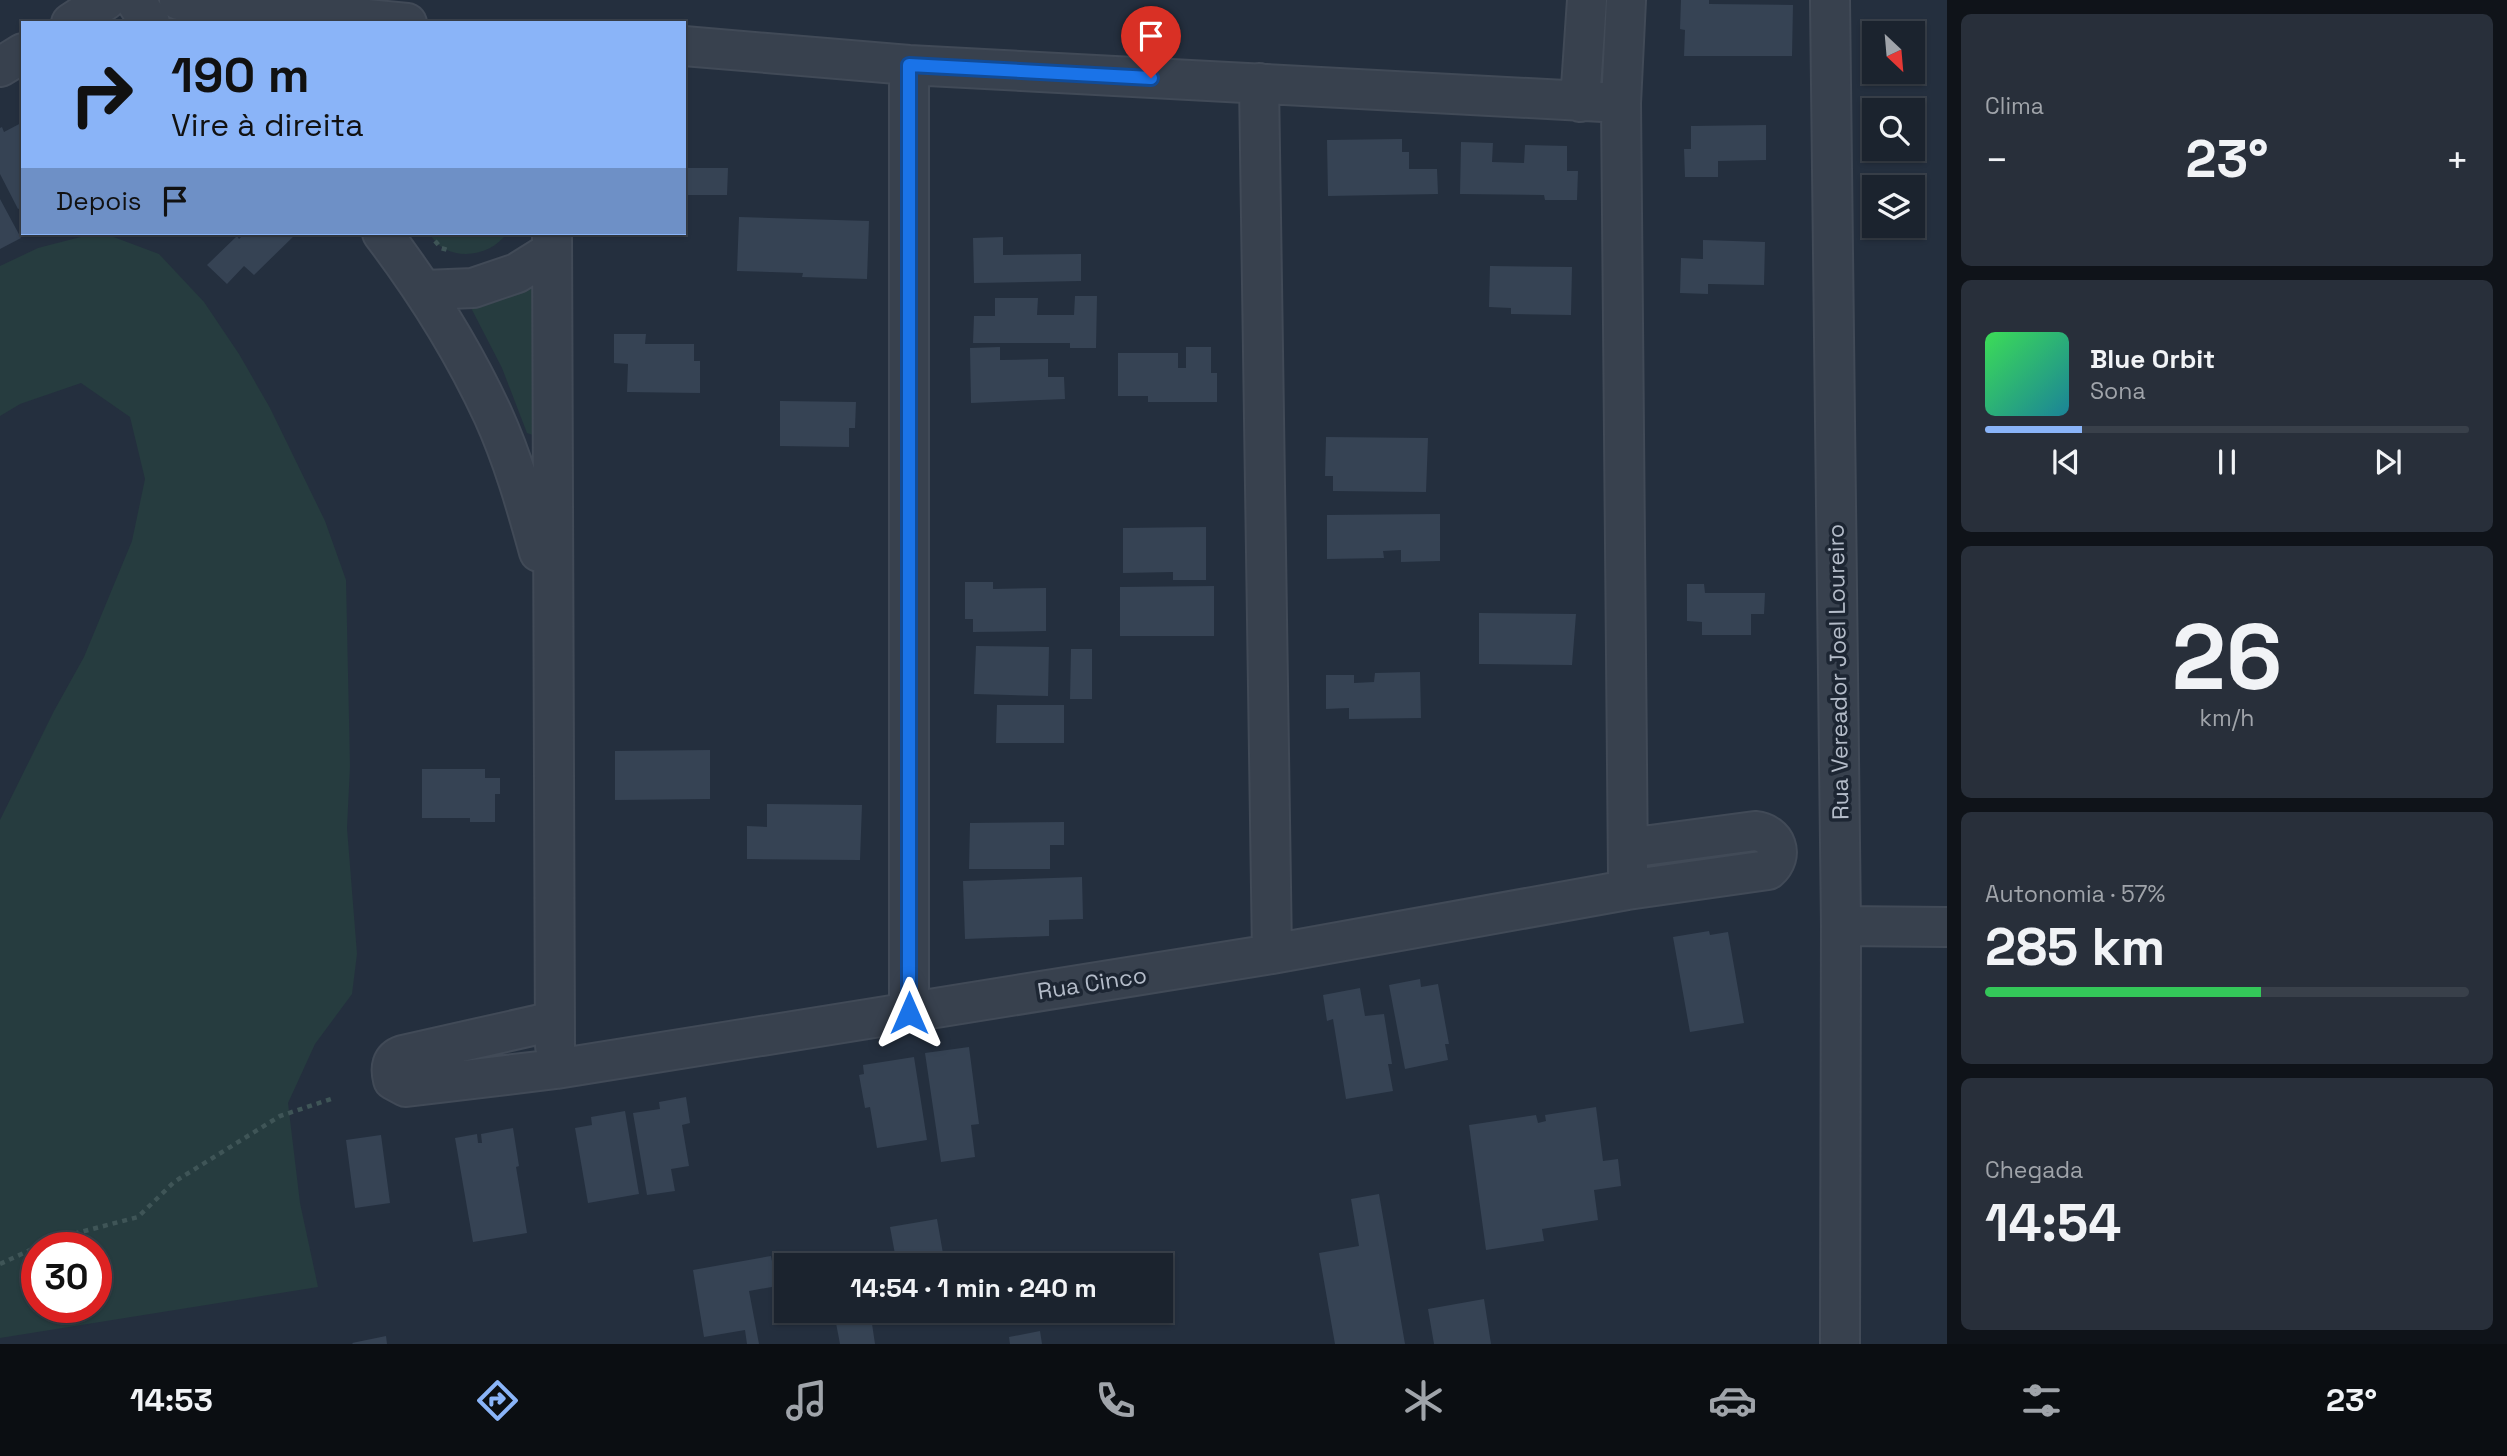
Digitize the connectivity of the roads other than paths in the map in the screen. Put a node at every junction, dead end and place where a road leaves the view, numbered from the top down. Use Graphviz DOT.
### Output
graph roads {
  1 [pos="106,0"];
  2 [pos="135,0"];
  3 [pos="179,0"];
  4 [pos="1587,0"];
  5 [pos="1626,0"];
  6 [pos="1830,0"];
  7 [pos="74,21"];
  8 [pos="149,21"];
  9 [pos="363,21"];
  10 [pos="686,46"];
  11 [pos="21,54"];
  12 [pos="909,65"];
  13 [pos="0,66"];
  14 [pos="1259,83"];
  15 [pos="1580,102"];
  16 [pos="1621,103"];
  17 [pos="384,235"];
  18 [pos="552,242"];
  19 [pos="425,290"];
  20 [pos="552,597"];
  21 [pos="1628,848"];
  22 [pos="1627,890"];
  23 [pos="1841,926"];
  24 [pos="1947,927"];
  25 [pos="1272,954"];
  26 [pos="909,1013"];
  27 [pos="554,1021"];
  28 [pos="556,1069"];
  29 [pos="1840,1344"];
  1 -- 7 [label="street"];
  2 -- 8 [label="street"];
  3 -- 9 [label="street"];
  4 -- 15 [label="street"];
  5 -- 16 [label="street"];
  6 -- 23 [label="street, Rua Vereador Joel Loureiro"];
  10 -- 12 [label="street"];
  11 -- 13 [label="street"];
  12 -- 14 [label="street"];
  12 -- 26 [label="street"];
  14 -- 15 [label="street"];
  14 -- 25 [label="street"];
  15 -- 16 [label="street"];
  16 -- 21 [label="street"];
  17 -- 19 [label="street"];
  18 -- 19 [label="street"];
  18 -- 20 [label="street"];
  19 -- 20 [label="street"];
  20 -- 27 [label="street"];
  21 -- 22 [label="street"];
  21 -- 22 [label="street, Rua Cinco"];
  22 -- 25 [label="street, Rua Cinco"];
  23 -- 24 [label="street"];
  23 -- 29 [label="street, Rua Vereador Joel Loureiro"];
  25 -- 26 [label="street, Rua Cinco"];
  26 -- 28 [label="street, Rua Cinco"];
  27 -- 28 [label="street"];
  27 -- 28 [label="street, Rua Cinco"];
}
